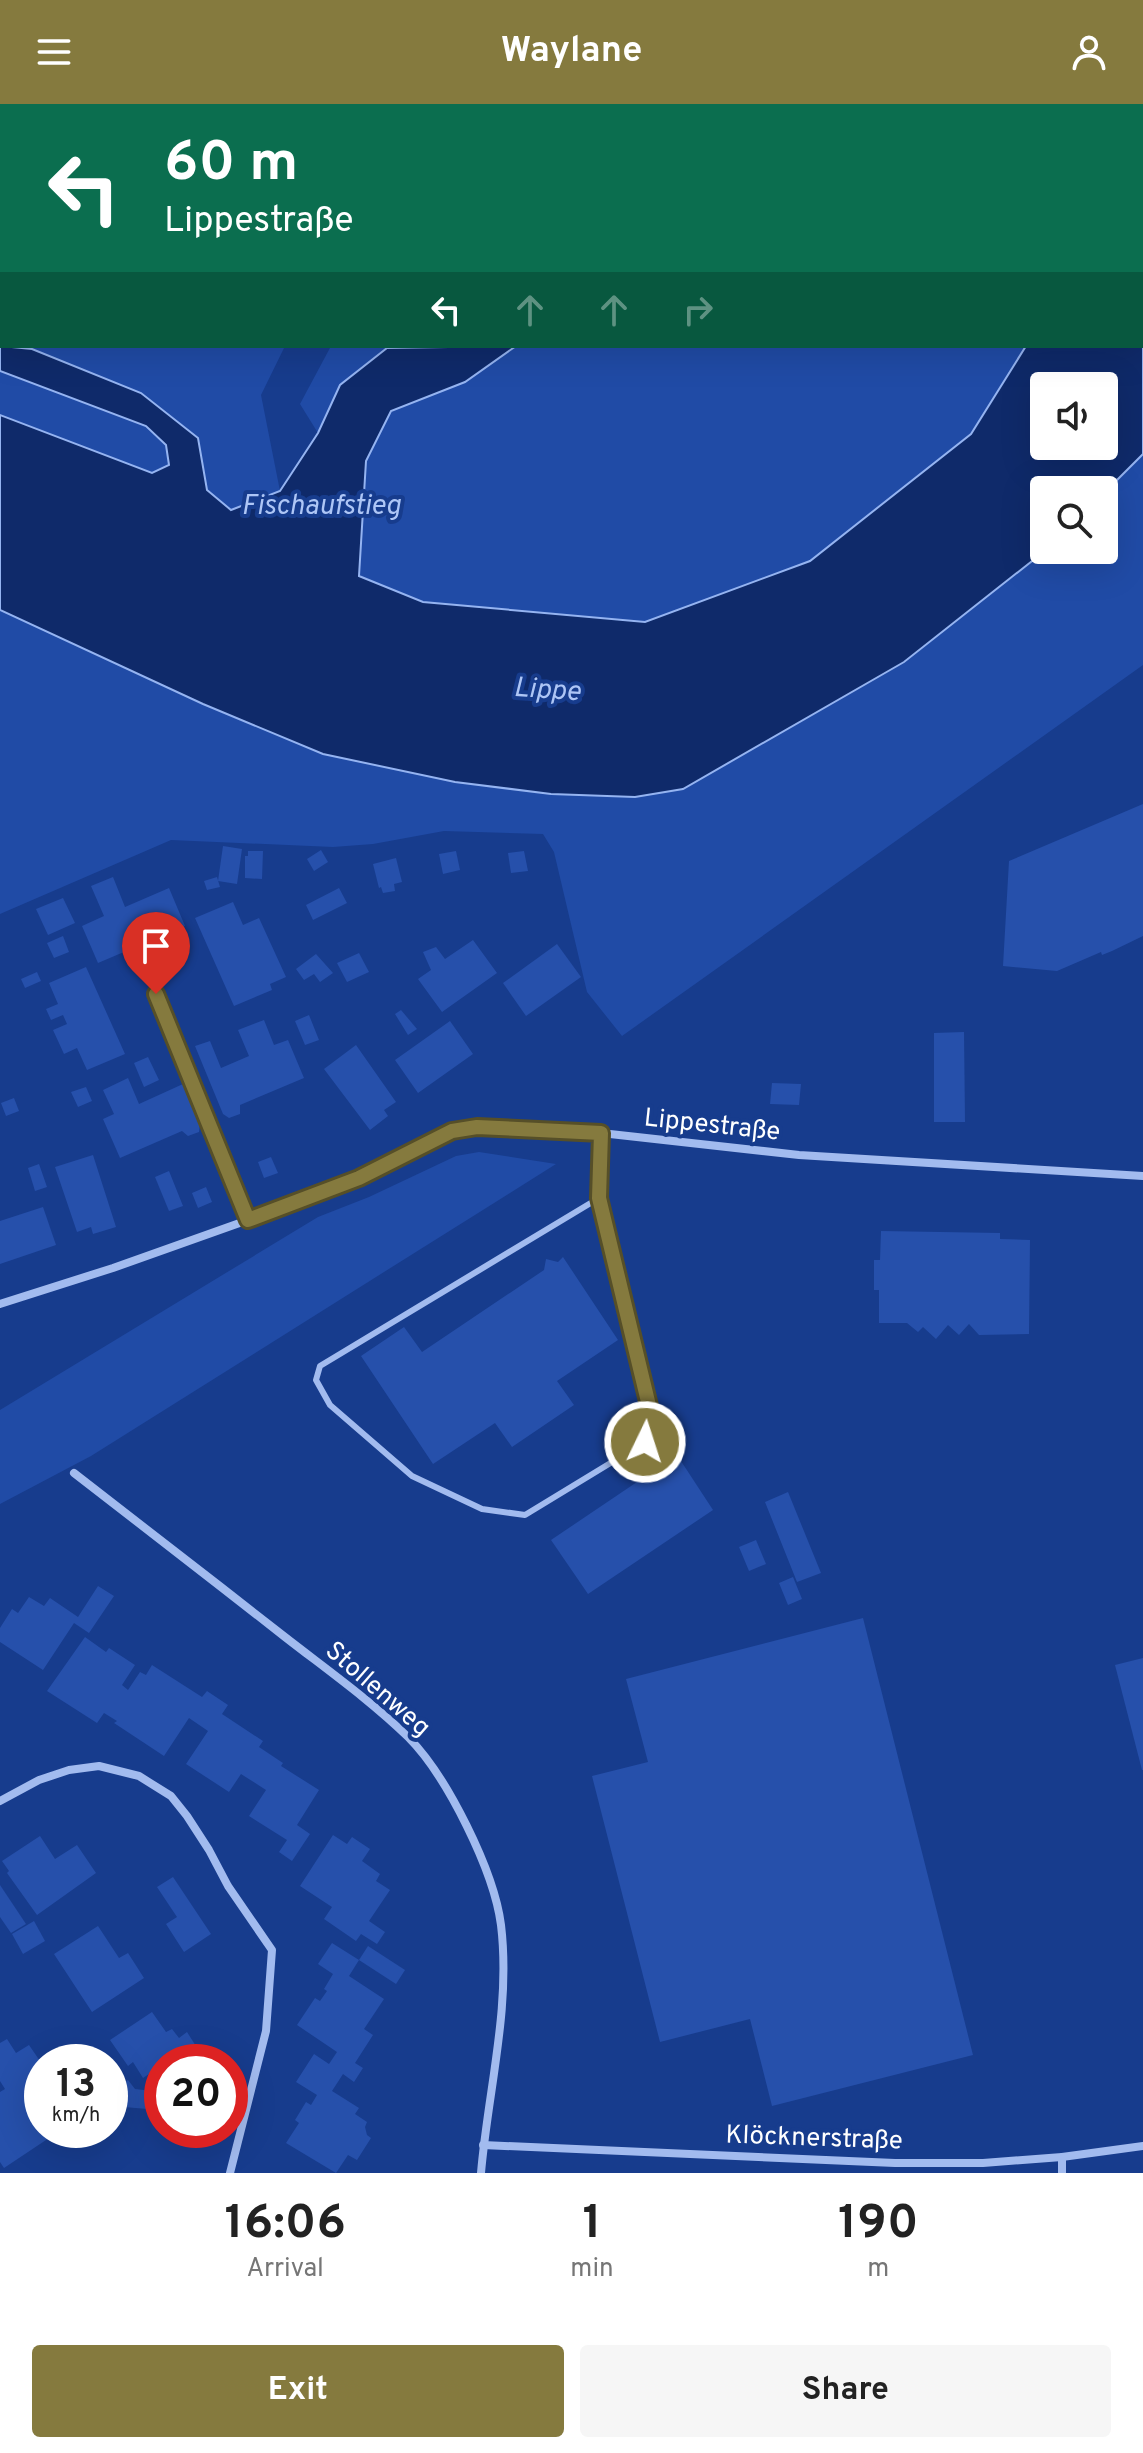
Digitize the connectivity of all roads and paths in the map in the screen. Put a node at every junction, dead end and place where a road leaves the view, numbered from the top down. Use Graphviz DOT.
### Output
graph roads {
  1 [pos="156,994"];
  2 [pos="601,1133"];
  3 [pos="1143,1176"];
  4 [pos="599,1198"];
  5 [pos="248,1220"];
  6 [pos="0,1304"];
  7 [pos="74,1473"];
  8 [pos="0,1801"];
  9 [pos="483,2145"];
  10 [pos="1143,2146"];
  11 [pos="1062,2157"];
  12 [pos="230,2173"];
  13 [pos="481,2173"];
  14 [pos="1062,2173"];
  1 -- 5 [label="street"];
  2 -- 3 [label="street, Lippestraße"];
  2 -- 4 [label="lane"];
  2 -- 5 [label="street, Lippestraße"];
  4 -- 4 [label="lane"];
  5 -- 6 [label="street, Lippestraße"];
  7 -- 9 [label="street, Stollenweg"];
  8 -- 12 [label="street"];
  9 -- 11 [label="street, Klöcknerstraße"];
  9 -- 13 [label="street, Stollenweg"];
  10 -- 11 [label="street, Klöcknerstraße"];
  11 -- 14 [label="street"];
}
